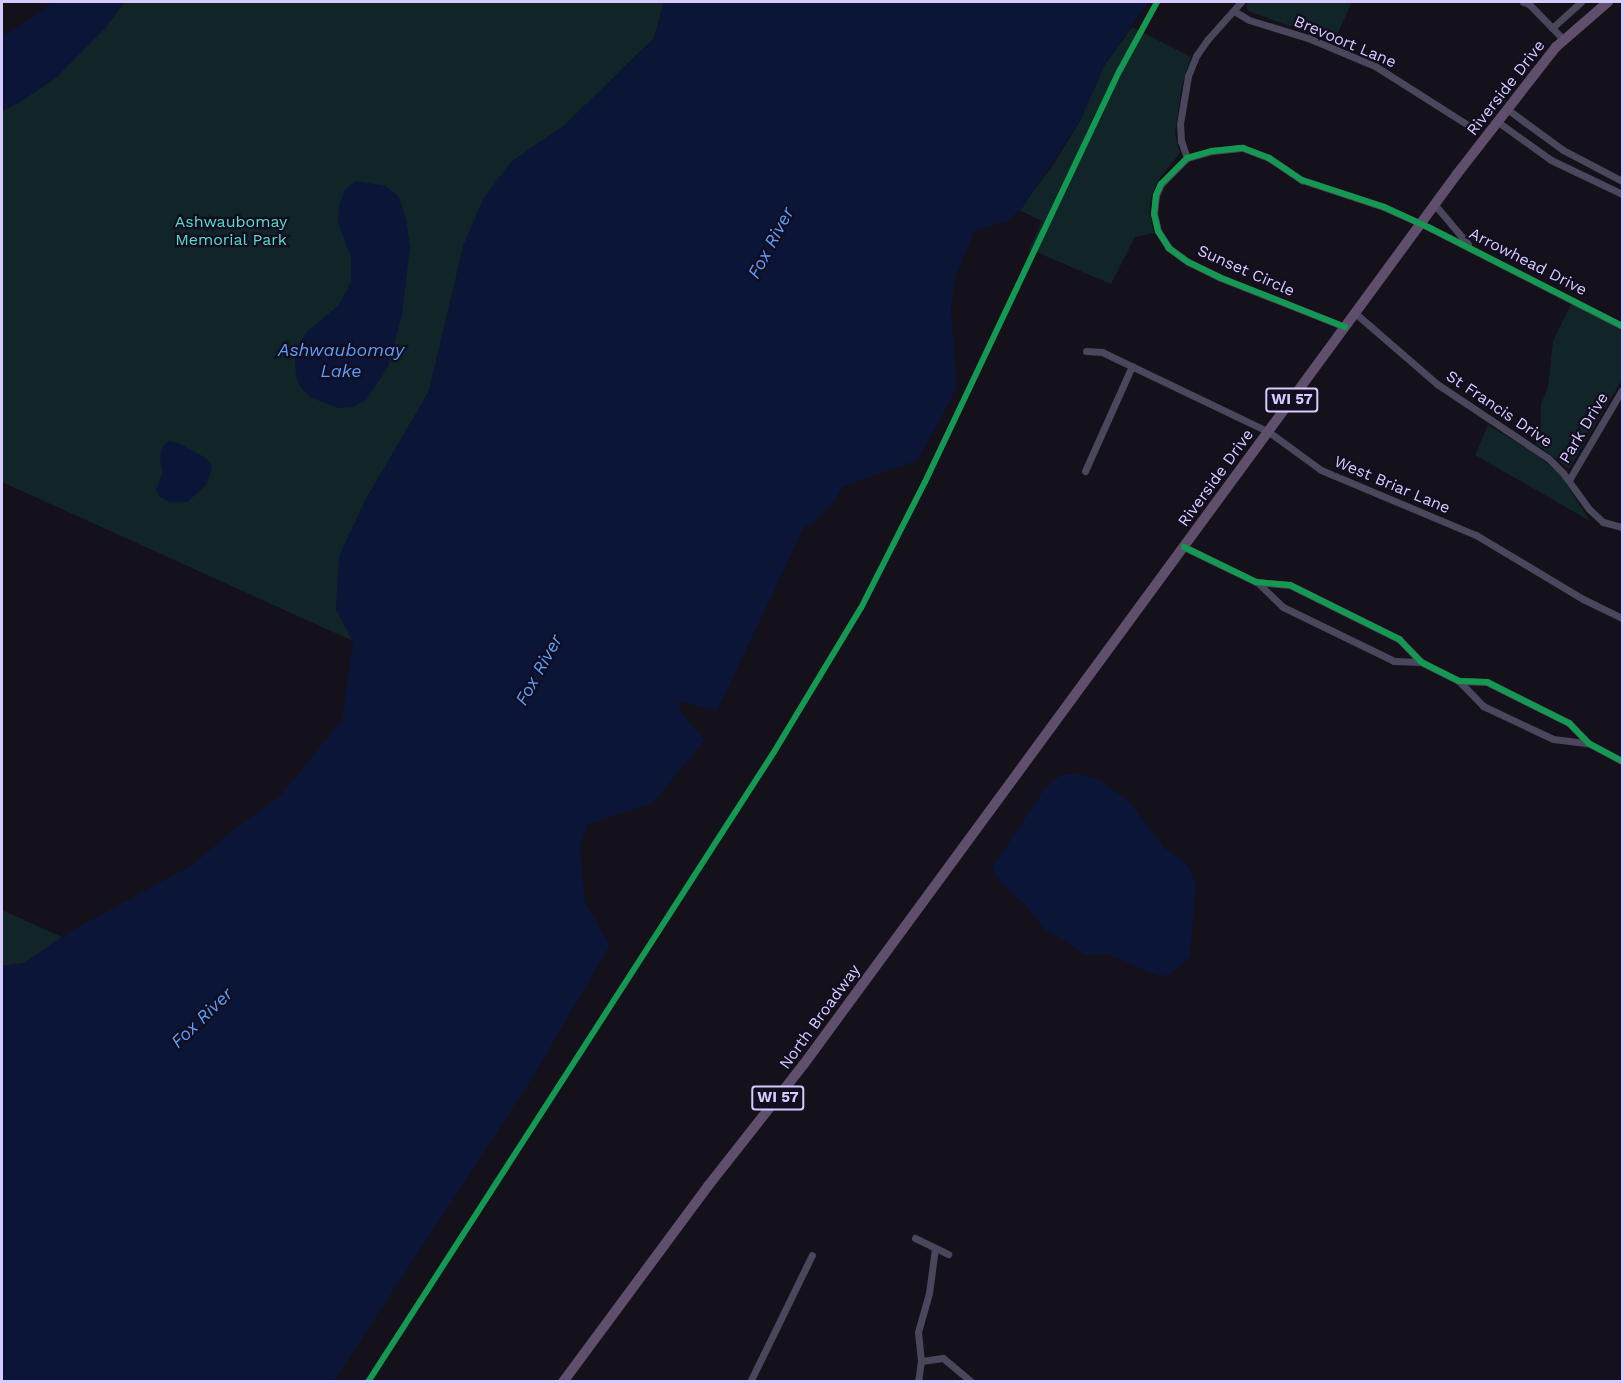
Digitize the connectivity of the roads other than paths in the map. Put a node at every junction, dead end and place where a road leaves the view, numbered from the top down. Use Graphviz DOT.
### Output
graph roads {
  1 [pos="1242,2"];
  2 [pos="1523,2"];
  3 [pos="1581,2"];
  4 [pos="1608,2"];
  5 [pos="1234,11"];
  6 [pos="1552,28"];
  7 [pos="1564,40"];
  8 [pos="1507,109"];
  9 [pos="1498,122"];
  10 [pos="1471,127"];
  11 [pos="1187,158"];
  12 [pos="1623,181"];
  13 [pos="1623,194"];
  14 [pos="1435,205"];
  15 [pos="1420,224"];
  16 [pos="1472,248"];
  17 [pos="1355,313"];
  18 [pos="1623,326"];
  19 [pos="1345,327"];
  20 [pos="1086,351"];
  21 [pos="1132,366"];
  22 [pos="1623,390"];
  23 [pos="1269,432"];
  24 [pos="1085,471"];
  25 [pos="1569,480"];
  26 [pos="1623,527"];
  27 [pos="1184,547"];
  28 [pos="1256,582"];
  29 [pos="1623,618"];
  30 [pos="1421,662"];
  31 [pos="1459,681"];
  32 [pos="1588,743"];
  33 [pos="1623,761"];
  34 [pos="989,812"];
  35 [pos="915,1238"];
  36 [pos="935,1248"];
  37 [pos="812,1254"];
  38 [pos="948,1254"];
  39 [pos="921,1361"];
  40 [pos="566,1381"];
  41 [pos="750,1382"];
  42 [pos="918,1382"];
  43 [pos="972,1382"];
  1 -- 5 [label="street"];
  2 -- 6 [label="street"];
  3 -- 6 [label="street"];
  4 -- 7 [label="main road, Riverside Drive / WI 57"];
  5 -- 10 [label="street, Brevoort Lane"];
  5 -- 11 [label="street"];
  6 -- 7 [label="street"];
  7 -- 8 [label="main road, Riverside Drive / WI 57"];
  8 -- 9 [label="main road, Riverside Drive / WI 57"];
  8 -- 12 [label="street"];
  9 -- 13 [label="street"];
  9 -- 14 [label="main road, Riverside Drive / WI 57"];
  11 -- 15 [label="street, Sunset Circle"];
  11 -- 19 [label="street, Sunset Circle"];
  14 -- 15 [label="main road, Riverside Drive / WI 57"];
  14 -- 16 [label="street"];
  15 -- 16 [label="street, Arrowhead Drive"];
  15 -- 17 [label="main road, Riverside Drive / WI 57"];
  16 -- 18 [label="street, Arrowhead Drive"];
  17 -- 19 [label="main road, Riverside Drive / WI 57"];
  17 -- 25 [label="street, St Francis Drive"];
  19 -- 23 [label="main road, Riverside Drive / WI 57"];
  20 -- 21 [label="street, West Briar Lane"];
  21 -- 23 [label="street, West Briar Lane"];
  21 -- 24 [label="street"];
  22 -- 25 [label="street, Park Drive"];
  23 -- 27 [label="main road, Riverside Drive / WI 57"];
  23 -- 29 [label="street, West Briar Lane"];
  25 -- 26 [label="street, St Francis Drive"];
  27 -- 28 [label="street"];
  27 -- 34 [label="main road, Riverside Drive / WI 57"];
  28 -- 30 [label="street"];
  28 -- 30 [label="street"];
  30 -- 31 [label="street"];
  31 -- 32 [label="street"];
  31 -- 32 [label="street"];
  32 -- 33 [label="street"];
  34 -- 40 [label="main road, North Broadway / WI 57"];
  35 -- 36 [label="street"];
  36 -- 38 [label="street"];
  36 -- 39 [label="street"];
  37 -- 41 [label="street"];
  39 -- 42 [label="street"];
  39 -- 43 [label="street"];
}
